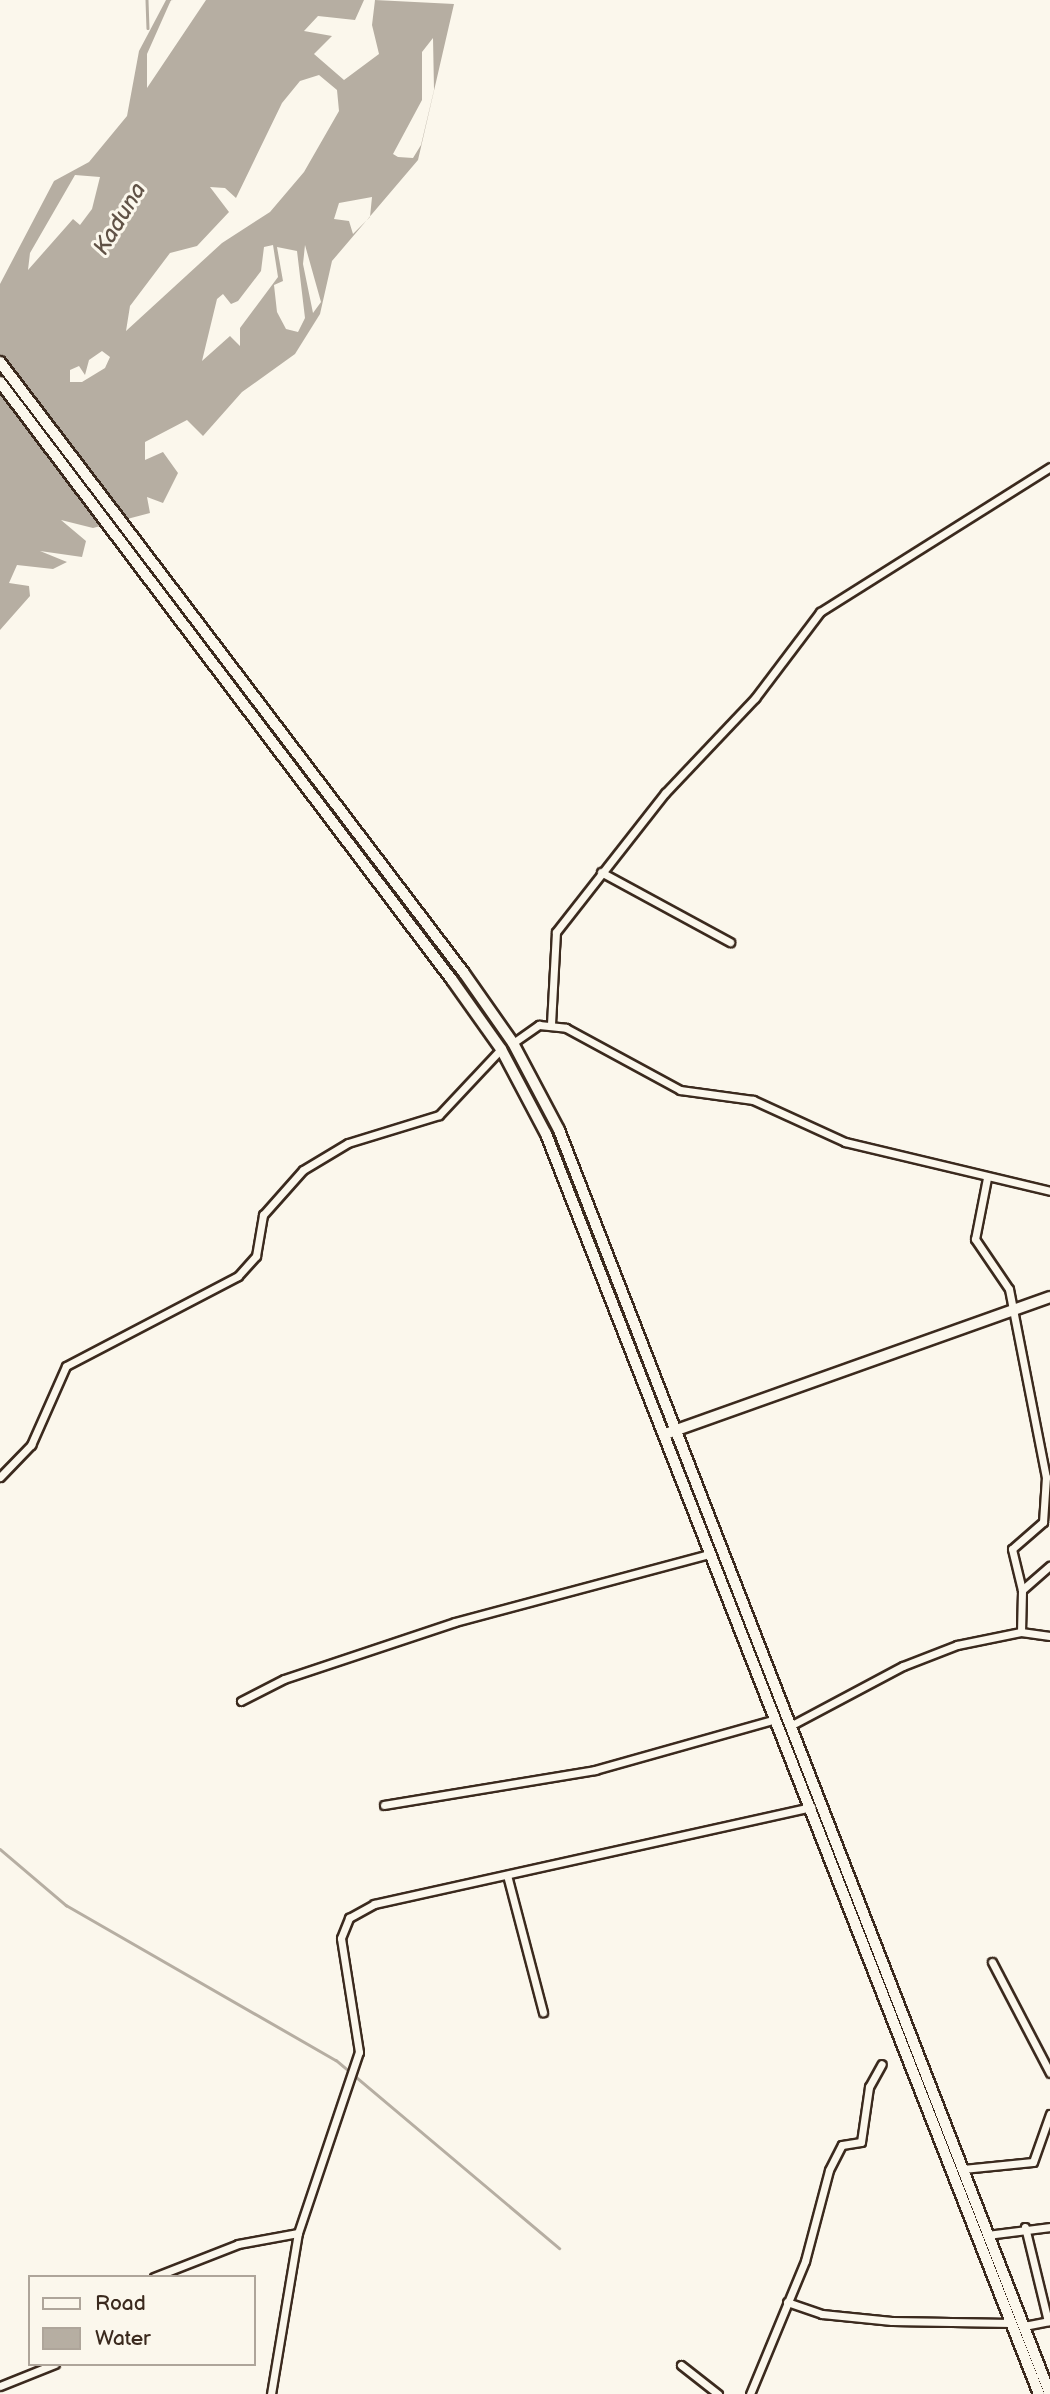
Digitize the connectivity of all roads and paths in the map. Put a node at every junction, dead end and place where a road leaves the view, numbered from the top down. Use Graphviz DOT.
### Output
graph roads {
  1 [pos="0,362"];
  2 [pos="0,382"];
  3 [pos="1050,467"];
  4 [pos="601,872"];
  5 [pos="730,942"];
  6 [pos="551,1024"];
  7 [pos="513,1043"];
  8 [pos="501,1049"];
  9 [pos="987,1178"];
  10 [pos="1050,1191"];
  11 [pos="1050,1297"];
  12 [pos="1014,1310"];
  13 [pos="670,1433"];
  14 [pos="0,1477"];
  15 [pos="709,1554"];
  16 [pos="1050,1566"];
  17 [pos="1022,1590"];
  18 [pos="1021,1632"];
  19 [pos="1050,1636"];
  20 [pos="241,1701"];
  21 [pos="773,1720"];
  22 [pos="790,1726"];
  23 [pos="384,1805"];
  24 [pos="813,1807"];
  25 [pos="507,1875"];
  26 [pos="992,1962"];
  27 [pos="543,2012"];
  28 [pos="882,2064"];
  29 [pos="1050,2073"];
  30 [pos="1050,2114"];
  31 [pos="963,2169"];
  32 [pos="1025,2227"];
  33 [pos="1050,2227"];
  34 [pos="298,2233"];
  35 [pos="987,2235"];
  36 [pos="159,2275"];
  37 [pos="788,2302"];
  38 [pos="1049,2321"];
  39 [pos="1011,2323"];
  40 [pos="1024,2326"];
  41 [pos="681,2365"];
  42 [pos="50,2366"];
  43 [pos="0,2386"];
  44 [pos="271,2394"];
  45 [pos="718,2394"];
  46 [pos="750,2394"];
  47 [pos="1039,2394"];
  48 [pos="1050,2394"];
  1 -- 7 [label="main road"];
  2 -- 8 [label="main road"];
  3 -- 4 [label="street"];
  4 -- 5 [label="street"];
  4 -- 6 [label="street"];
  6 -- 7 [label="street"];
  6 -- 9 [label="street"];
  7 -- 13 [label="main road"];
  8 -- 13 [label="main road"];
  8 -- 14 [label="street"];
  9 -- 10 [label="street"];
  9 -- 12 [label="street"];
  11 -- 12 [label="main road"];
  12 -- 13 [label="main road"];
  12 -- 17 [label="street"];
  13 -- 15 [label="main road"];
  13 -- 22 [label="main road"];
  15 -- 20 [label="street"];
  15 -- 21 [label="main road"];
  16 -- 17 [label="street"];
  17 -- 18 [label="street"];
  18 -- 19 [label="street"];
  18 -- 22 [label="street"];
  21 -- 23 [label="street"];
  21 -- 24 [label="main road"];
  22 -- 31 [label="main road"];
  24 -- 25 [label="street"];
  24 -- 39 [label="main road"];
  25 -- 27 [label="street"];
  25 -- 34 [label="street"];
  26 -- 29 [label="street"];
  28 -- 37 [label="street"];
  30 -- 31 [label="street"];
  31 -- 35 [label="main road"];
  32 -- 33 [label="street"];
  32 -- 35 [label="street"];
  32 -- 38 [label="street"];
  34 -- 36 [label="street"];
  34 -- 44 [label="street"];
  35 -- 40 [label="main road"];
  37 -- 39 [label="street"];
  37 -- 46 [label="street"];
  38 -- 40 [label="street"];
  39 -- 47 [label="main road"];
  40 -- 48 [label="main road"];
  41 -- 45 [label="street"];
  42 -- 43 [label="street"];
}
